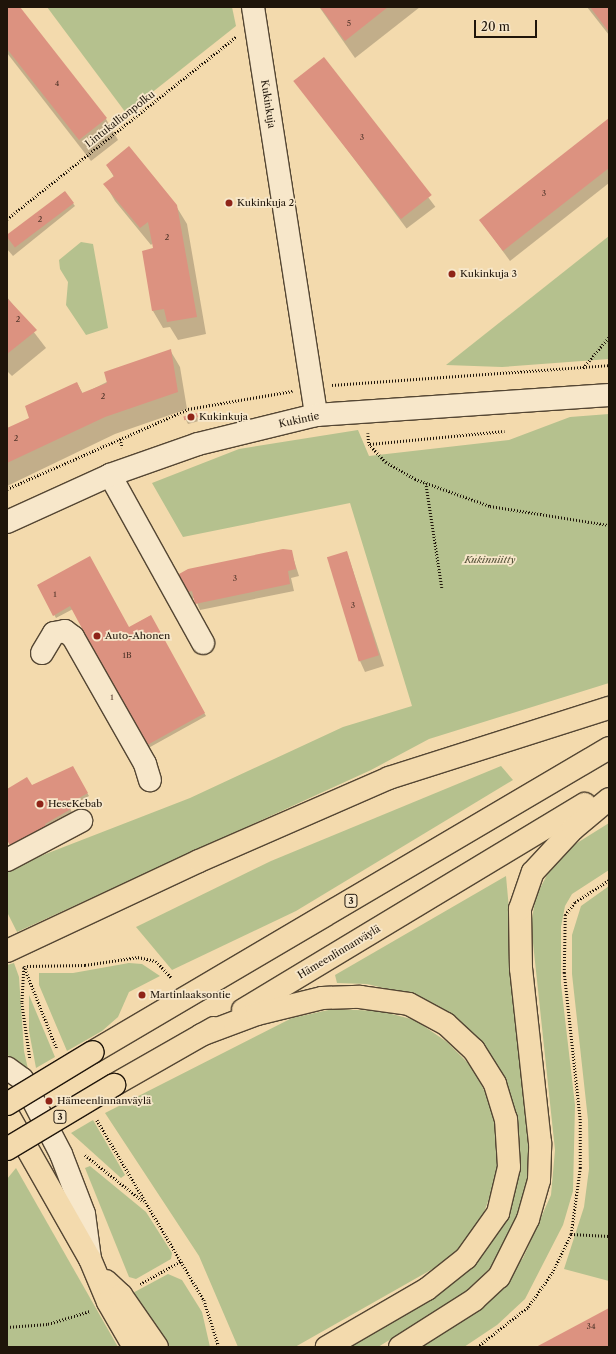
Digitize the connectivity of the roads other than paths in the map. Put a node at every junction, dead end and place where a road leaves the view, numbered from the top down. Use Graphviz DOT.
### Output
graph roads {
  1 [pos="253,7"];
  2 [pos="609,395"];
  3 [pos="316,415"];
  4 [pos="110,475"];
  5 [pos="7,522"];
  6 [pos="203,643"];
  7 [pos="42,653"];
  8 [pos="609,708"];
  9 [pos="609,748"];
  10 [pos="150,780"];
  11 [pos="609,790"];
  12 [pos="609,799"];
  13 [pos="81,820"];
  14 [pos="7,860"];
  15 [pos="10,949"];
  16 [pos="201,1035"];
  17 [pos="7,1068"];
  18 [pos="7,1104"];
  19 [pos="7,1113"];
  20 [pos="7,1149"];
  21 [pos="95,1267"];
  22 [pos="134,1347"];
  23 [pos="157,1347"];
  24 [pos="327,1347"];
  25 [pos="400,1347"];
  1 -- 3 [label="street, Kukinkuja"];
  2 -- 3 [label="street, Kukintie"];
  3 -- 4 [label="street, Kukintie"];
  4 -- 5 [label="street, Kukintie"];
  4 -- 6 [label="street"];
  7 -- 10 [label="street"];
  8 -- 15 [label="main road"];
  9 -- 18 [label="main road, 3, bridge"];
  11 -- 16 [label="main road, Hämeenlinnanväylä / 3"];
  12 -- 25 [label="main road"];
  13 -- 14 [label="street"];
  16 -- 20 [label="main road, Hämeenlinnanväylä / 3, bridge"];
  16 -- 24 [label="main road"];
  17 -- 21 [label="street"];
  19 -- 21 [label="main road"];
  21 -- 22 [label="main road"];
  21 -- 23 [label="main road"];
}
